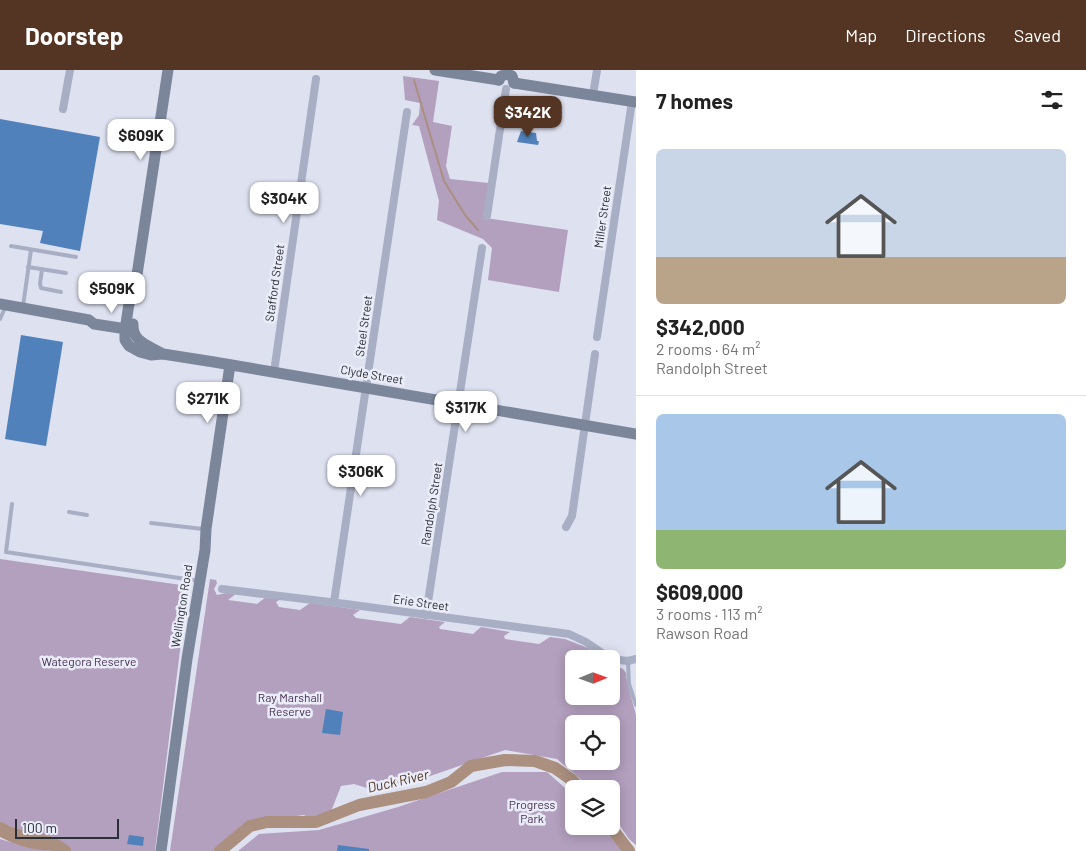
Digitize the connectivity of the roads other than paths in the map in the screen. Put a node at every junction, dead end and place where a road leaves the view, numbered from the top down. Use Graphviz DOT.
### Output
graph roads {
  1 [pos="70,70"];
  2 [pos="168,70"];
  3 [pos="435,70"];
  4 [pos="597,70"];
  5 [pos="316,79"];
  6 [pos="507,79"];
  7 [pos="594,95"];
  8 [pos="634,102"];
  9 [pos="63,110"];
  10 [pos="407,112"];
  11 [pos="487,216"];
  12 [pos="11,246"];
  13 [pos="482,248"];
  14 [pos="31,250"];
  15 [pos="76,257"];
  16 [pos="28,267"];
  17 [pos="42,269"];
  18 [pos="66,273"];
  19 [pos="61,292"];
  20 [pos="3,305"];
  21 [pos="22,308"];
  22 [pos="0,319"];
  23 [pos="129,326"];
  24 [pos="597,336"];
  25 [pos="595,354"];
  26 [pos="230,365"];
  27 [pos="274,372"];
  28 [pos="366,388"];
  29 [pos="459,404"];
  30 [pos="586,425"];
  31 [pos="636,434"];
  32 [pos="12,504"];
  33 [pos="70,512"];
  34 [pos="87,515"];
  35 [pos="151,524"];
  36 [pos="566,527"];
  37 [pos="206,529"];
  38 [pos="200,581"];
  39 [pos="222,589"];
  40 [pos="334,602"];
  41 [pos="426,615"];
  42 [pos="598,650"];
  43 [pos="632,660"];
  44 [pos="636,705"];
  45 [pos="160,851"];
  1 -- 9 [label="street"];
  2 -- 23 [label="main road"];
  3 -- 6 [label="main road"];
  4 -- 7 [label="street"];
  5 -- 27 [label="street, Stafford Street"];
  6 -- 7 [label="main road"];
  6 -- 11 [label="street"];
  7 -- 8 [label="main road"];
  8 -- 24 [label="street, Miller Street"];
  10 -- 28 [label="street, Steel Street"];
  12 -- 14 [label="lane"];
  13 -- 29 [label="street, Randolph Street"];
  14 -- 15 [label="lane"];
  14 -- 16 [label="lane"];
  16 -- 17 [label="lane"];
  16 -- 21 [label="lane"];
  17 -- 18 [label="lane"];
  17 -- 19 [label="lane"];
  20 -- 21 [label="main road"];
  20 -- 22 [label="lane"];
  21 -- 23 [label="main road"];
  23 -- 26 [label="main road, Clyde Street"];
  25 -- 30 [label="street"];
  26 -- 27 [label="main road, Clyde Street"];
  26 -- 37 [label="main road, Wellington Road"];
  27 -- 28 [label="main road, Clyde Street"];
  28 -- 29 [label="main road, Clyde Street"];
  28 -- 40 [label="street, Steel Street"];
  29 -- 30 [label="main road, Clyde Street"];
  29 -- 41 [label="street, Randolph Street"];
  30 -- 31 [label="main road, Clyde Street"];
  30 -- 36 [label="street"];
  32 -- 38 [label="lane"];
  33 -- 34 [label="lane"];
  35 -- 37 [label="lane"];
  37 -- 38 [label="main road, Wellington Road"];
  38 -- 45 [label="main road, Wellington Road"];
  39 -- 40 [label="street, Erie Street"];
  40 -- 41 [label="street, Erie Street"];
  41 -- 42 [label="street, Erie Street"];
  43 -- 44 [label="lane"];
}
